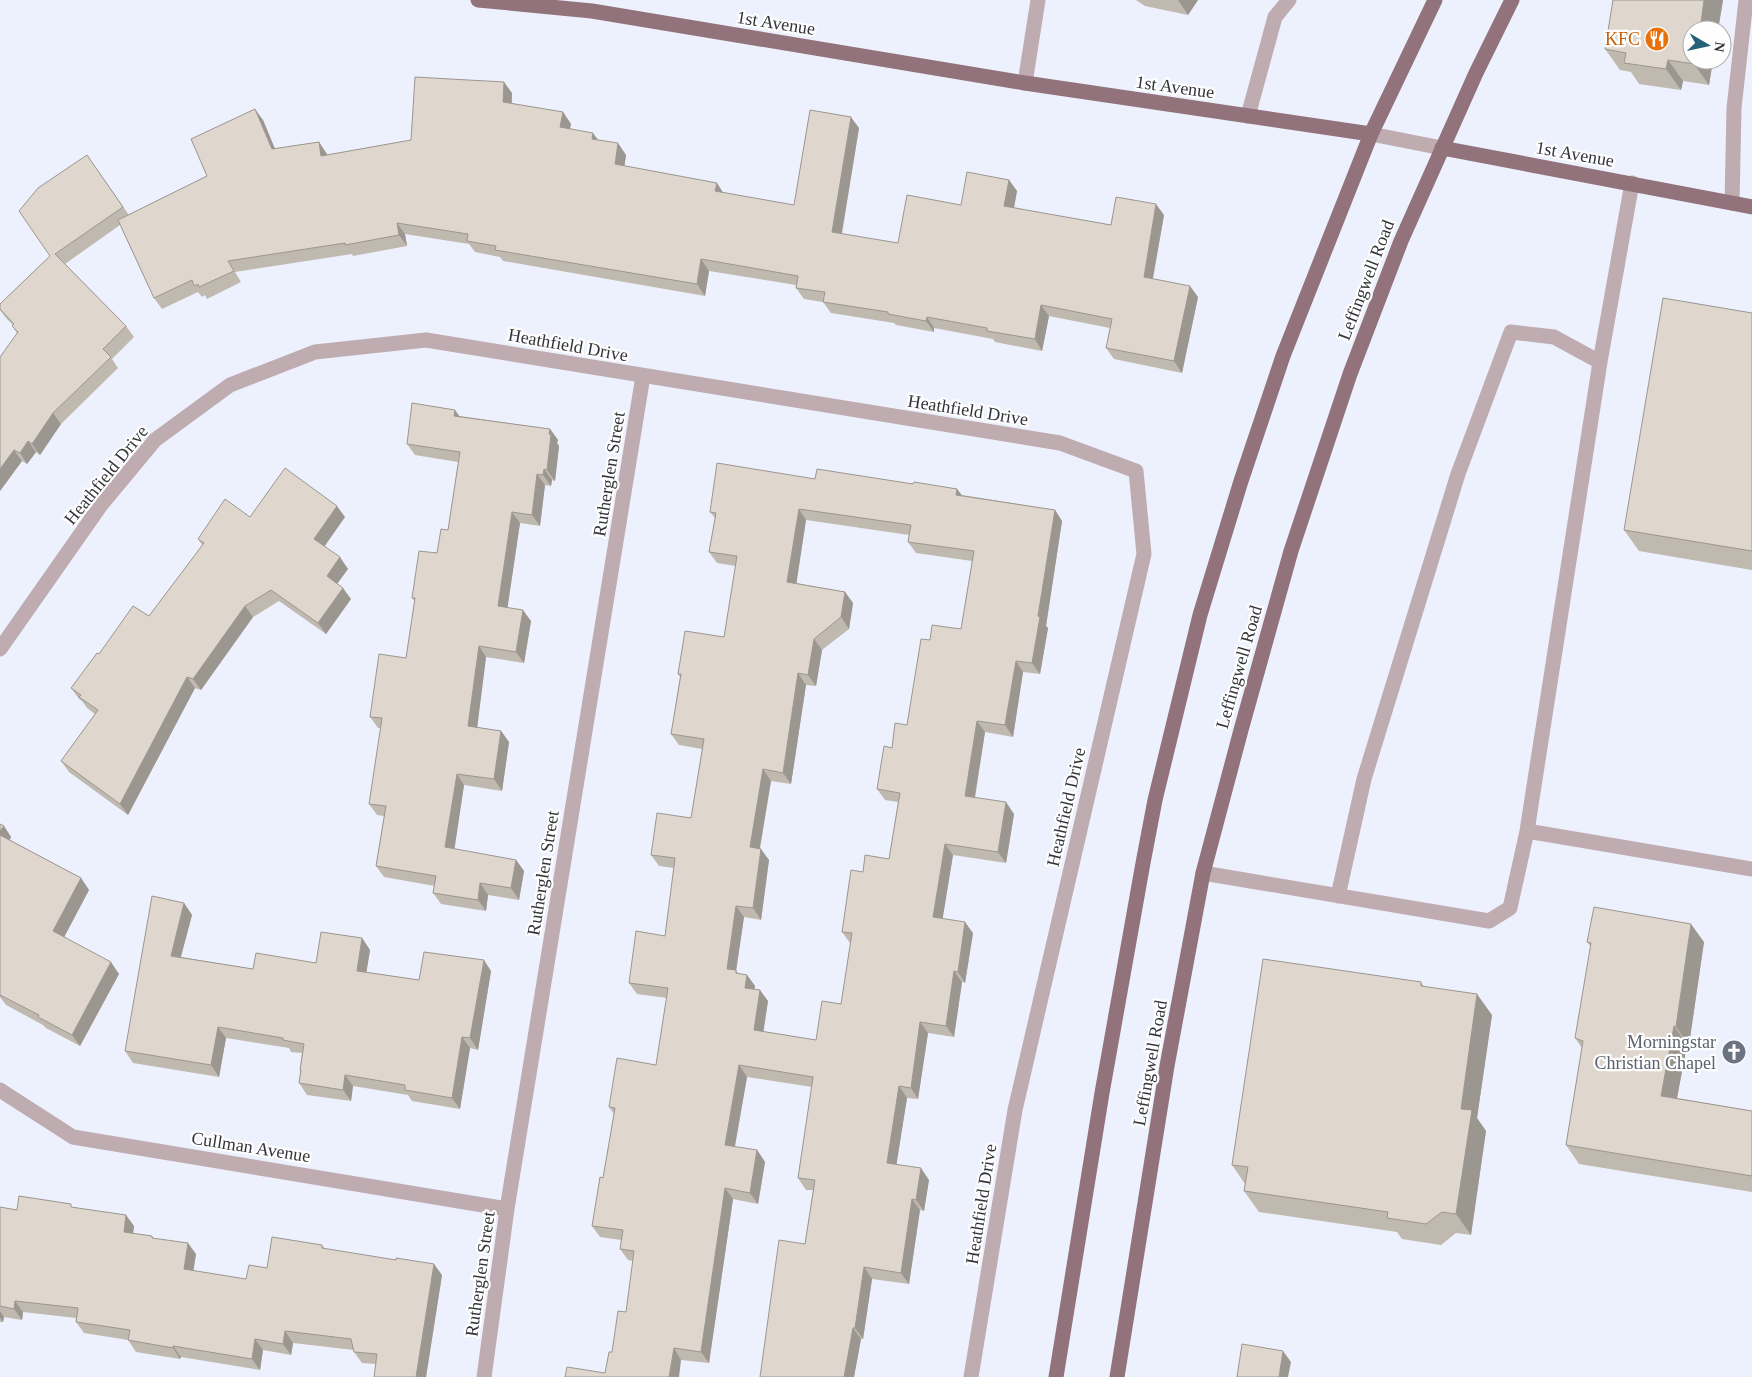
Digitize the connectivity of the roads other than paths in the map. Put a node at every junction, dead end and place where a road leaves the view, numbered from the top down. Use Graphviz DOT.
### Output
graph roads {
  1 [pos="478,0"];
  2 [pos="551,0"];
  3 [pos="1038,0"];
  4 [pos="1289,0"];
  5 [pos="1436,0"];
  6 [pos="1512,0"];
  7 [pos="1746,0"];
  8 [pos="593,6"];
  9 [pos="1025,83"];
  10 [pos="1248,116"];
  11 [pos="1371,134"];
  12 [pos="1442,148"];
  13 [pos="1632,184"];
  14 [pos="1732,203"];
  15 [pos="1752,207"];
  16 [pos="1600,362"];
  17 [pos="643,376"];
  18 [pos="0,649"];
  19 [pos="1527,831"];
  20 [pos="1752,869"];
  21 [pos="1203,873"];
  22 [pos="1338,896"];
  23 [pos="0,1090"];
  24 [pos="508,1209"];
  25 [pos="484,1377"];
  26 [pos="972,1377"];
  27 [pos="1056,1377"];
  28 [pos="1117,1377"];
  1 -- 8 [label="main road, 1st Avenue"];
  2 -- 8 [label="main road, 1st Avenue"];
  3 -- 9 [label="street"];
  4 -- 10 [label="street"];
  5 -- 11 [label="main road"];
  6 -- 12 [label="main road, Leffingwell Road"];
  7 -- 14 [label="street"];
  8 -- 9 [label="main road, 1st Avenue"];
  9 -- 10 [label="main road, 1st Avenue"];
  10 -- 11 [label="main road, 1st Avenue"];
  11 -- 12 [label="street, 1st Avenue"];
  11 -- 27 [label="main road"];
  12 -- 13 [label="main road, 1st Avenue"];
  12 -- 21 [label="main road, Leffingwell Road"];
  13 -- 14 [label="main road, 1st Avenue"];
  13 -- 16 [label="street"];
  14 -- 15 [label="main road, 1st Avenue"];
  16 -- 19 [label="street"];
  16 -- 22 [label="street"];
  17 -- 18 [label="street, Heathfield Drive"];
  17 -- 24 [label="street, Rutherglen Street"];
  17 -- 26 [label="street, Heathfield Drive"];
  19 -- 20 [label="street"];
  19 -- 22 [label="street"];
  21 -- 22 [label="street"];
  21 -- 28 [label="main road, Leffingwell Road"];
  23 -- 24 [label="street, Cullman Avenue"];
  24 -- 25 [label="street, Rutherglen Street"];
}
